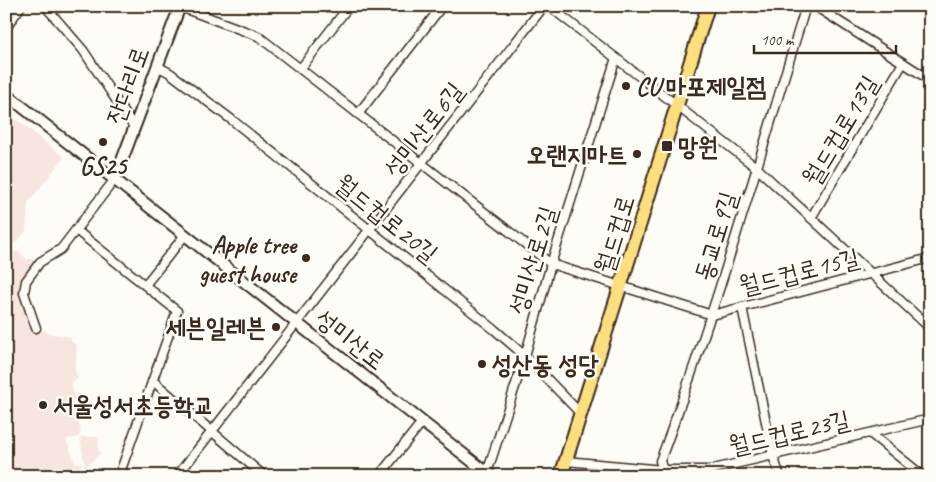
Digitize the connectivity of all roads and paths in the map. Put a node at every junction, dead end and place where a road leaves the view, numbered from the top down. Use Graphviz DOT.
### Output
graph roads {
  1 [pos="21,6"];
  2 [pos="45,6"];
  3 [pos="179,6"];
  4 [pos="349,6"];
  5 [pos="442,6"];
  6 [pos="544,6"];
  7 [pos="549,6"];
  8 [pos="708,6"];
  9 [pos="806,6"];
  10 [pos="815,6"];
  11 [pos="6,28"];
  12 [pos="616,58"];
  13 [pos="903,63"];
  14 [pos="157,66"];
  15 [pos="300,68"];
  16 [pos="930,80"];
  17 [pos="6,94"];
  18 [pos="678,107"];
  19 [pos="358,114"];
  20 [pos="134,127"];
  21 [pos="421,164"];
  22 [pos="757,168"];
  23 [pos="115,179"];
  24 [pos="811,218"];
  25 [pos="76,230"];
  26 [pos="369,230"];
  27 [pos="185,235"];
  28 [pos="930,258"];
  29 [pos="551,264"];
  30 [pos="871,273"];
  31 [pos="145,284"];
  32 [pos="621,287"];
  33 [pos="742,307"];
  34 [pos="712,315"];
  35 [pos="297,324"];
  36 [pos="36,328"];
  37 [pos="930,328"];
  38 [pos="525,356"];
  39 [pos="153,381"];
  40 [pos="581,414"];
  41 [pos="930,419"];
  42 [pos="422,422"];
  43 [pos="212,432"];
  44 [pos="871,434"];
  45 [pos="774,456"];
  46 [pos="566,461"];
  47 [pos="124,473"];
  48 [pos="662,473"];
  49 [pos="488,475"];
  50 [pos="177,476"];
  51 [pos="264,476"];
  52 [pos="379,476"];
  53 [pos="561,476"];
  54 [pos="780,476"];
  55 [pos="923,476"];
  1 -- 11 [label="street"];
  2 -- 20 [label="street"];
  3 -- 14 [label="street, 잔다리로"];
  3 -- 15 [label="street, 월드컵로15길"];
  4 -- 15 [label="street"];
  5 -- 19 [label="street"];
  6 -- 21 [label="street, 성미산로6길"];
  7 -- 12 [label="street, 월드컵로13길"];
  8 -- 18 [label="main road, 월드컵로"];
  9 -- 22 [label="street, 동교로9길"];
  10 -- 13 [label="street"];
  12 -- 18 [label="street, 월드컵로13길"];
  12 -- 29 [label="street, 성미산로2길"];
  13 -- 16 [label="street"];
  13 -- 24 [label="street, 월드컵로13길"];
  14 -- 20 [label="street, 잔다리로"];
  14 -- 26 [label="street, 월드컵로20길"];
  15 -- 19 [label="street, 월드컵로15길"];
  17 -- 23 [label="street, 성미산로"];
  18 -- 22 [label="street, 월드컵로13길"];
  18 -- 32 [label="main road, 월드컵로"];
  19 -- 21 [label="street, 월드컵로15길"];
  20 -- 23 [label="street, 잔다리로"];
  21 -- 26 [label="street, 성미산로6길"];
  21 -- 29 [label="street, 월드컵로15길"];
  22 -- 24 [label="street, 월드컵로13길"];
  22 -- 34 [label="street, 동교로9길"];
  23 -- 25 [label="street"];
  23 -- 27 [label="street, 성미산로"];
  24 -- 30 [label="street, 월드컵로13길"];
  25 -- 31 [label="street"];
  25 -- 36 [label="street"];
  26 -- 35 [label="street, 성미산로6길"];
  26 -- 38 [label="street, 월드컵로20길"];
  27 -- 31 [label="street"];
  27 -- 35 [label="street, 성미산로"];
  28 -- 30 [label="street, 월드컵로15길"];
  29 -- 32 [label="street, 월드컵로15길"];
  29 -- 38 [label="street, 성미산로2길"];
  30 -- 33 [label="street, 월드컵로15길"];
  30 -- 37 [label="street, 월드컵로13길"];
  31 -- 39 [label="street"];
  32 -- 34 [label="street, 월드컵로15길"];
  32 -- 40 [label="main road, 월드컵로"];
  33 -- 34 [label="street, 월드컵로15길"];
  33 -- 45 [label="street"];
  34 -- 48 [label="street, 동교로9길"];
  35 -- 42 [label="street, 성미산로"];
  35 -- 43 [label="street, 성미산로6길"];
  38 -- 40 [label="street, 월드컵로20길"];
  38 -- 49 [label="street, 성미산로2길"];
  39 -- 43 [label="street"];
  39 -- 47 [label="street"];
  40 -- 46 [label="main road, 월드컵로"];
  41 -- 44 [label="street, 월드컵로23길"];
  42 -- 49 [label="street, 성미산로"];
  42 -- 52 [label="street"];
  43 -- 50 [label="street, 성미산로6길"];
  43 -- 51 [label="street"];
  44 -- 45 [label="street, 월드컵로23길"];
  44 -- 55 [label="street"];
  45 -- 48 [label="street, 월드컵로23길"];
  45 -- 54 [label="street"];
  46 -- 48 [label="street, 월드컵로23길"];
  46 -- 53 [label="main road, 월드컵로"];
}
